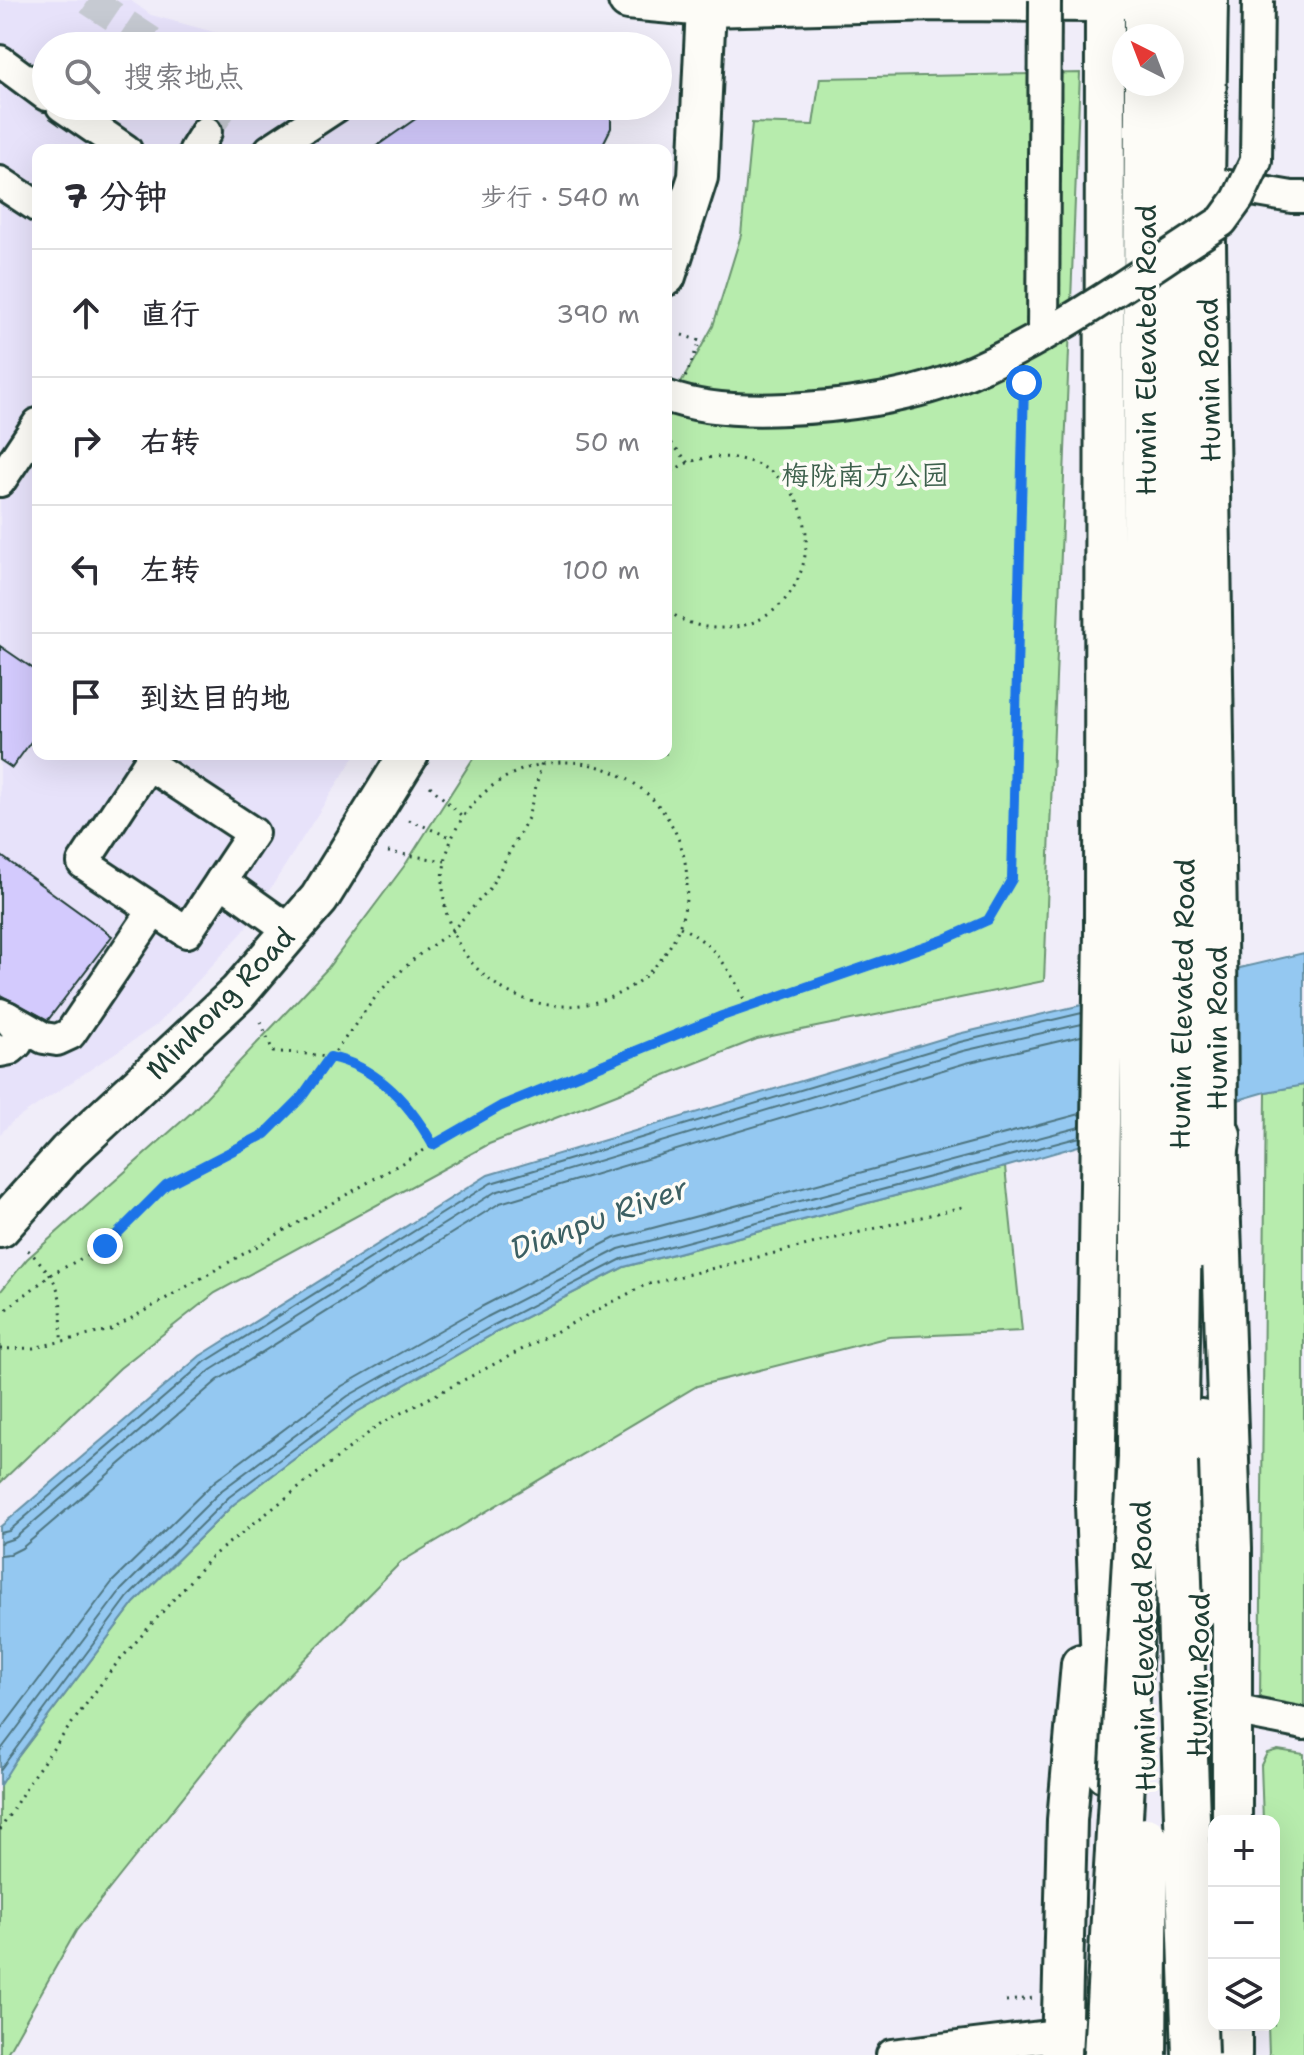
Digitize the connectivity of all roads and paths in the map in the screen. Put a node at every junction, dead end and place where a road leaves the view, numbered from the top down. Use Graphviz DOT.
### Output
graph roads {
  1 [pos="628,0"];
  2 [pos="1045,0"];
  3 [pos="1116,0"];
  4 [pos="1180,0"];
  5 [pos="1208,0"];
  6 [pos="1258,0"];
  7 [pos="706,7"];
  8 [pos="1137,24"];
  9 [pos="0,64"];
  10 [pos="32,86"];
  11 [pos="1147,96"];
  12 [pos="82,120"];
  13 [pos="316,120"];
  14 [pos="117,144"];
  15 [pos="279,144"];
  16 [pos="0,182"];
  17 [pos="1205,182"];
  18 [pos="1304,197"];
  19 [pos="32,203"];
  20 [pos="672,257"];
  21 [pos="682,335"];
  22 [pos="1043,335"];
  23 [pos="1024,383"];
  24 [pos="672,396"];
  25 [pos="672,398"];
  26 [pos="32,433"];
  27 [pos="672,444"];
  28 [pos="689,463"];
  29 [pos="672,473"];
  30 [pos="0,481"];
  31 [pos="672,614"];
  32 [pos="405,760"];
  33 [pos="542,760"];
  34 [pos="540,764"];
  35 [pos="430,786"];
  36 [pos="463,817"];
  37 [pos="409,820"];
  38 [pos="452,838"];
  39 [pos="388,852"];
  40 [pos="445,861"];
  41 [pos="221,881"];
  42 [pos="154,910"];
  43 [pos="680,927"];
  44 [pos="291,931"];
  45 [pos="452,931"];
  46 [pos="748,1008"];
  47 [pos="3,1015"];
  48 [pos="261,1022"];
  49 [pos="57,1040"];
  50 [pos="2,1050"];
  51 [pos="330,1057"];
  52 [pos="1218,1135"];
  53 [pos="433,1145"];
  54 [pos="966,1206"];
  55 [pos="14,1239"];
  56 [pos="52,1274"];
  57 [pos="0,1314"];
  58 [pos="61,1342"];
  59 [pos="0,1349"];
  60 [pos="1158,1460"];
  61 [pos="1095,1505"];
  62 [pos="1233,1710"];
  63 [pos="1304,1724"];
  64 [pos="1232,1815"];
  65 [pos="0,1830"];
  66 [pos="1232,2031"];
  67 [pos="1191,2043"];
  68 [pos="1061,2045"];
  69 [pos="1120,2048"];
  70 [pos="892,2055"];
  71 [pos="1232,2055"];
  1 -- 7 [label="main road"];
  2 -- 22 [label="street, bridge"];
  3 -- 7 [label="main road"];
  3 -- 8 [label="highway"];
  3 -- 61 [label="main road"];
  4 -- 60 [label="highway, Humin Elevated Road, bridge"];
  5 -- 17 [label="main road, Humin Road"];
  6 -- 22 [label="street, bridge"];
  7 -- 20 [label="main road"];
  9 -- 10 [label="street"];
  11 -- 60 [label="highway, Humin Elevated Road, bridge"];
  12 -- 14 [label="street"];
  13 -- 15 [label="street"];
  16 -- 19 [label="street"];
  17 -- 18 [label="street"];
  17 -- 52 [label="main road, Humin Road"];
  21 -- 24 [label="path"];
  22 -- 25 [label="street, bridge"];
  23 -- 46 [label="path"];
  26 -- 30 [label="street"];
  27 -- 28 [label="path"];
  28 -- 29 [label="path"];
  28 -- 31 [label="path"];
  32 -- 44 [label="main road, Minhong Road"];
  33 -- 34 [label="path"];
  34 -- 36 [label="path"];
  34 -- 43 [label="path"];
  34 -- 45 [label="path"];
  35 -- 36 [label="path"];
  36 -- 38 [label="path"];
  37 -- 38 [label="path"];
  38 -- 40 [label="path"];
  39 -- 40 [label="path"];
  40 -- 45 [label="path"];
  41 -- 42 [label="street"];
  41 -- 42 [label="street"];
  41 -- 44 [label="street"];
  42 -- 49 [label="street"];
  43 -- 45 [label="path"];
  43 -- 46 [label="path"];
  44 -- 55 [label="main road, Minhong Road"];
  45 -- 51 [label="path"];
  46 -- 53 [label="path"];
  47 -- 49 [label="street"];
  47 -- 50 [label="street"];
  48 -- 51 [label="path"];
  49 -- 50 [label="street"];
  51 -- 53 [label="path"];
  51 -- 56 [label="path"];
  52 -- 62 [label="main road"];
  52 -- 67 [label="highway, Humin Road"];
  53 -- 58 [label="path"];
  54 -- 65 [label="path"];
  55 -- 56 [label="path"];
  56 -- 57 [label="path"];
  56 -- 58 [label="path"];
  58 -- 59 [label="path"];
  60 -- 67 [label="highway, Humin Elevated Road, bridge"];
  60 -- 69 [label="highway, bridge"];
  61 -- 68 [label="main road"];
  61 -- 69 [label="main road"];
  62 -- 63 [label="street"];
  62 -- 64 [label="main road"];
  66 -- 71 [label="main road"];
  67 -- 69 [label="street"];
  68 -- 69 [label="street"];
  68 -- 70 [label="street"];
}
